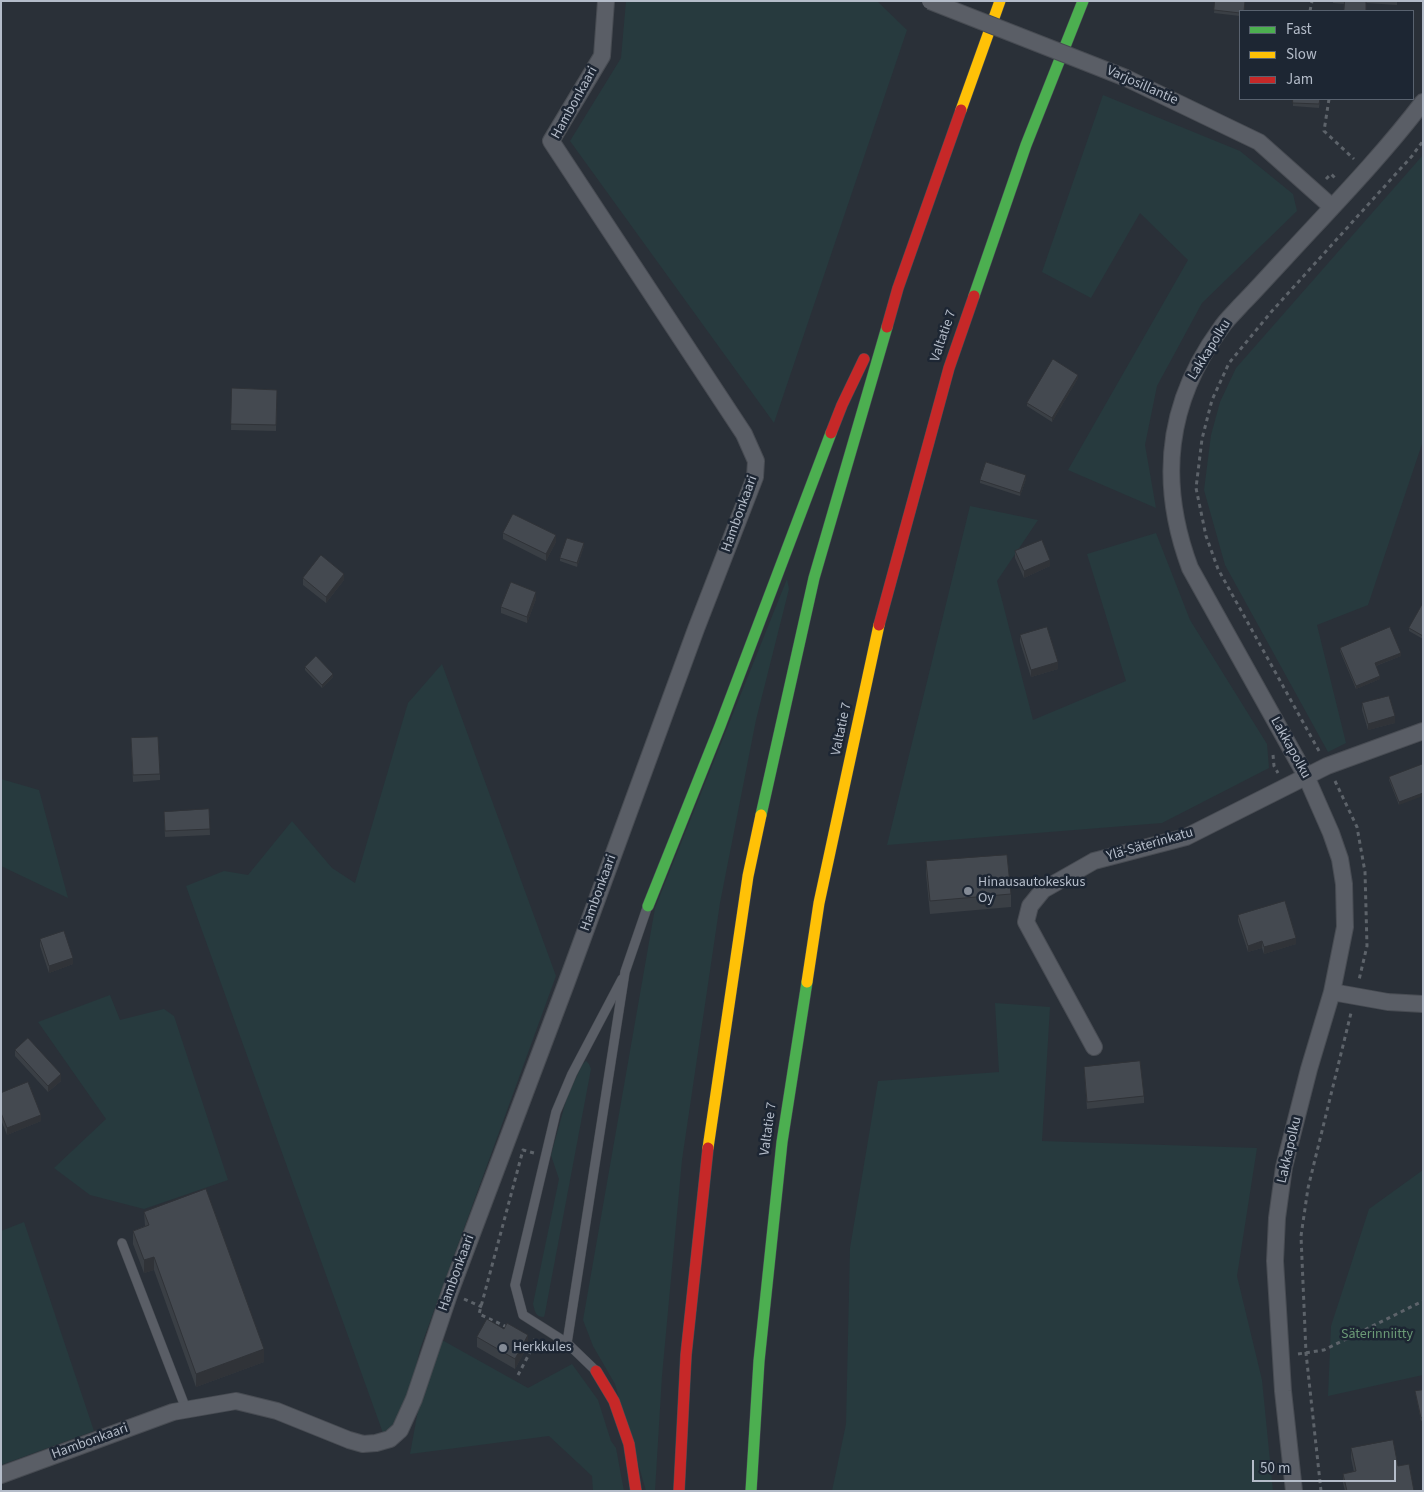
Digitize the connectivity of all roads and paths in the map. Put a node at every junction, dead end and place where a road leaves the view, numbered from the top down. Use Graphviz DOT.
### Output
graph roads {
  1 [pos="606,1"];
  2 [pos="930,1"];
  3 [pos="1000,1"];
  4 [pos="1083,1"];
  5 [pos="1329,100"];
  6 [pos="1423,102"];
  7 [pos="1365,170"];
  8 [pos="1332,207"];
  9 [pos="898,288"];
  10 [pos="1423,732"];
  11 [pos="1306,776"];
  12 [pos="648,906"];
  13 [pos="625,972"];
  14 [pos="1332,992"];
  15 [pos="1423,1004"];
  16 [pos="1094,1047"];
  17 [pos="122,1243"];
  18 [pos="1423,1301"];
  19 [pos="567,1343"];
  20 [pos="1281,1355"];
  21 [pos="596,1371"];
  22 [pos="186,1409"];
  23 [pos="1,1475"];
  24 [pos="636,1491"];
  25 [pos="679,1491"];
  26 [pos="751,1491"];
  27 [pos="1294,1491"];
  1 -- 22 [label="street, Hambonkaari"];
  2 -- 8 [label="street, Varjosillantie, bridge"];
  3 -- 9 [label="highway"];
  4 -- 26 [label="highway, Valtatie 7"];
  5 -- 7 [label="path"];
  6 -- 7 [label="street, Lakkapolku"];
  7 -- 8 [label="street, Lakkapolku"];
  8 -- 11 [label="street, Lakkapolku"];
  9 -- 12 [label="highway"];
  9 -- 25 [label="highway"];
  10 -- 11 [label="street, Ylä-Säterinkatu"];
  11 -- 14 [label="street, Lakkapolku"];
  11 -- 16 [label="street, Ylä-Säterinkatu"];
  12 -- 13 [label="lane"];
  13 -- 19 [label="lane"];
  13 -- 19 [label="lane"];
  14 -- 15 [label="street"];
  14 -- 20 [label="street, Lakkapolku"];
  17 -- 22 [label="lane"];
  18 -- 20 [label="path"];
  19 -- 21 [label="lane"];
  20 -- 27 [label="street, Lakkapolku"];
  21 -- 24 [label="highway"];
  22 -- 23 [label="street, Hambonkaari"];
}
